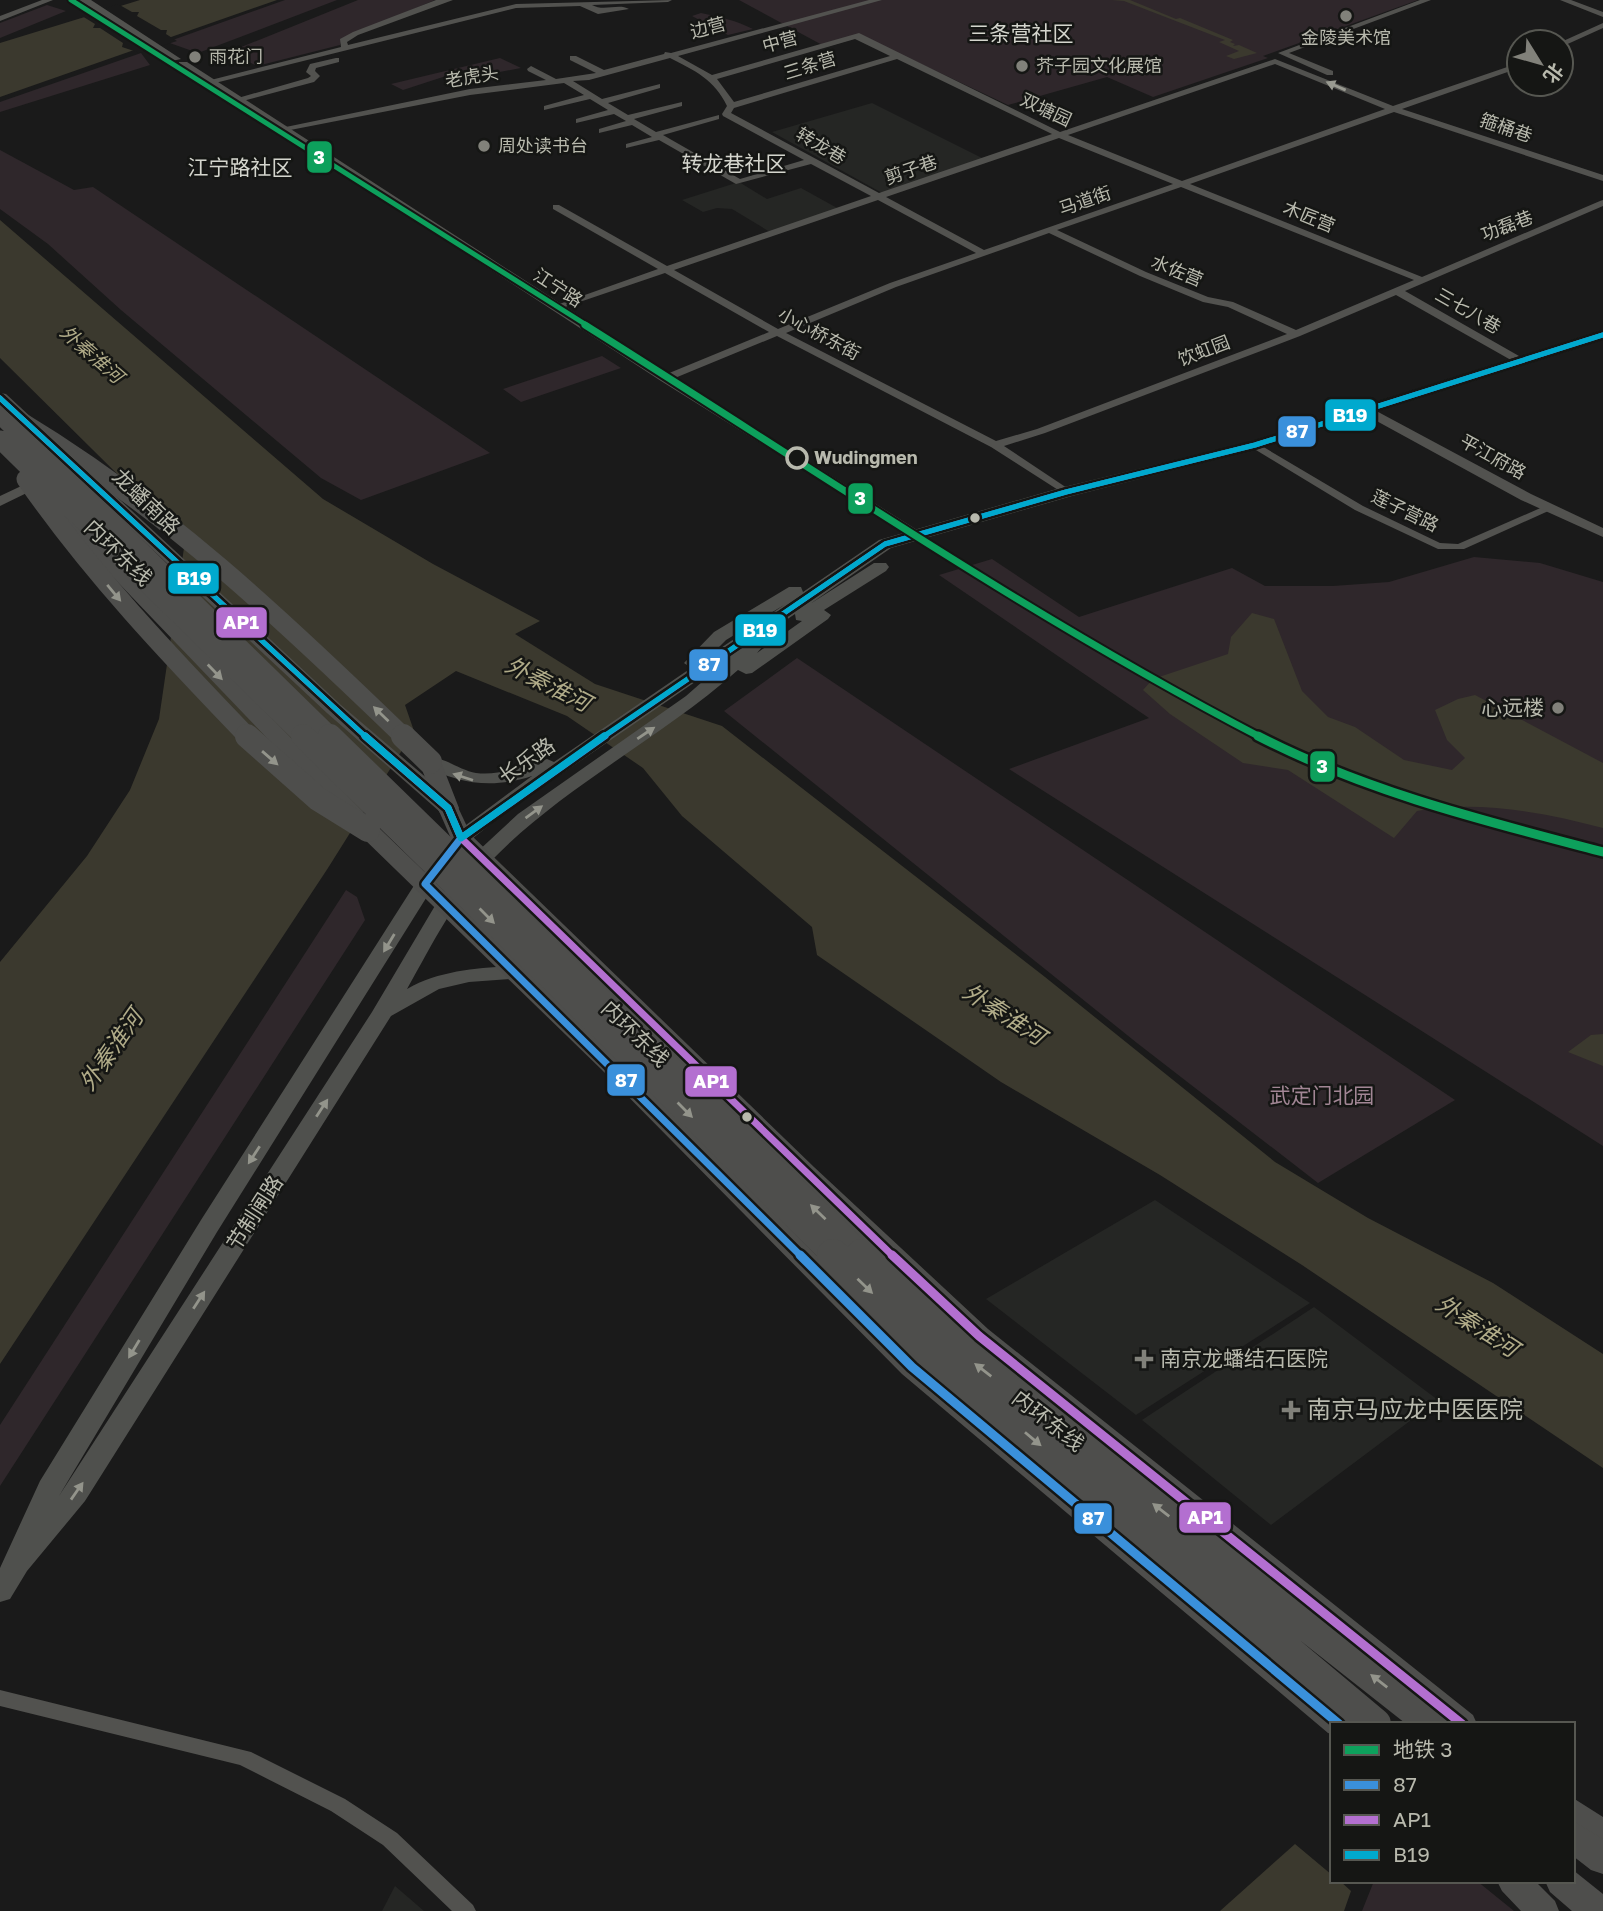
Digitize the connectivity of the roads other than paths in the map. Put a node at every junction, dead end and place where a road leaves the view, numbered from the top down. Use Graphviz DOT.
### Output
graph roads {
  1 [pos="49,0"];
  2 [pos="84,0"];
  3 [pos="449,0"];
  4 [pos="512,0"];
  5 [pos="543,0"];
  6 [pos="668,0"];
  7 [pos="878,0"];
  8 [pos="1427,0"];
  9 [pos="1564,0"];
  10 [pos="563,3"];
  11 [pos="1603,15"];
  12 [pos="0,19"];
  13 [pos="1603,25"];
  14 [pos="858,35"];
  15 [pos="1575,38"];
  16 [pos="345,47"];
  17 [pos="668,54"];
  18 [pos="899,56"];
  19 [pos="1278,57"];
  20 [pos="573,58"];
  21 [pos="531,68"];
  22 [pos="1505,70"];
  23 [pos="603,73"];
  24 [pos="710,78"];
  25 [pos="551,80"];
  26 [pos="565,80"];
  27 [pos="207,82"];
  28 [pos="657,86"];
  29 [pos="466,90"];
  30 [pos="412,96"];
  31 [pos="591,96"];
  32 [pos="235,100"];
  33 [pos="422,102"];
  34 [pos="601,102"];
  35 [pos="679,103"];
  36 [pos="731,106"];
  37 [pos="547,108"];
  38 [pos="1399,108"];
  39 [pos="615,111"];
  40 [pos="716,117"];
  41 [pos="629,120"];
  42 [pos="579,121"];
  43 [pos="280,129"];
  44 [pos="602,131"];
  45 [pos="1060,135"];
  46 [pos="657,136"];
  47 [pos="629,146"];
  48 [pos="814,160"];
  49 [pos="1603,178"];
  50 [pos="1184,182"];
  51 [pos="880,198"];
  52 [pos="1603,203"];
  53 [pos="556,207"];
  54 [pos="1049,230"];
  55 [pos="983,253"];
  56 [pos="664,270"];
  57 [pos="1422,280"];
  58 [pos="1397,291"];
  59 [pos="556,307"];
  60 [pos="777,332"];
  61 [pos="1296,334"];
  62 [pos="1603,335"];
  63 [pos="1522,362"];
  64 [pos="666,378"];
  65 [pos="0,398"];
  66 [pos="1367,410"];
  67 [pos="0,412"];
  68 [pos="0,439"];
  69 [pos="995,445"];
  70 [pos="1255,445"];
  71 [pos="0,450"];
  72 [pos="79,470"];
  73 [pos="34,484"];
  74 [pos="1066,492"];
  75 [pos="0,502"];
  76 [pos="1549,508"];
  77 [pos="1603,533"];
  78 [pos="918,535"];
  79 [pos="575,754"];
  80 [pos="430,761"];
  81 [pos="448,808"];
  82 [pos="368,830"];
  83 [pos="461,838"];
  84 [pos="483,858"];
  85 [pos="425,884"];
  86 [pos="446,903"];
  87 [pos="517,973"];
  88 [pos="383,1012"];
  89 [pos="18,1563"];
  90 [pos="0,1591"];
  91 [pos="0,1698"];
  92 [pos="1337,1722"];
  93 [pos="1373,1722"];
  94 [pos="1429,1722"];
  95 [pos="1460,1722"];
  96 [pos="1575,1814"];
  97 [pos="1603,1835"];
  98 [pos="1575,1838"];
  99 [pos="1603,1859"];
  100 [pos="1515,1883"];
  101 [pos="1564,1883"];
  102 [pos="466,1911"];
  103 [pos="1543,1911"];
  104 [pos="1598,1911"];
  1 -- 12 [label="street"];
  2 -- 27 [label="street, 江宁路"];
  3 -- 16 [label="street"];
  4 -- 5 [label="street"];
  6 -- 10 [label="street"];
  7 -- 17 [label="street, 边营"];
  8 -- 19 [label="street, 剪子巷"];
  9 -- 11 [label="street"];
  10 -- 16 [label="street"];
  10 -- 32 [label="street"];
  13 -- 15 [label="street"];
  14 -- 18 [label="street, 双塘园"];
  14 -- 24 [label="street, 中营"];
  16 -- 27 [label="street"];
  17 -- 23 [label="street, 老虎头"];
  17 -- 24 [label="street, 转龙巷"];
  18 -- 36 [label="street, 三条营"];
  18 -- 45 [label="street, 双塘园"];
  38 -- 19 [label="street, 箍桶巷, one-way"];
  19 -- 45 [label="street, 剪子巷"];
  20 -- 23 [label="street"];
  21 -- 25 [label="street"];
  22 -- 38 [label="street, 马道街"];
  23 -- 26 [label="street, 老虎头"];
  24 -- 36 [label="street, 转龙巷"];
  25 -- 26 [label="street, 老虎头"];
  25 -- 29 [label="street"];
  25 -- 33 [label="street, 老虎头"];
  26 -- 31 [label="street"];
  27 -- 32 [label="street, 江宁路"];
  28 -- 34 [label="street"];
  30 -- 33 [label="street"];
  31 -- 34 [label="street"];
  31 -- 37 [label="street"];
  32 -- 43 [label="street, 江宁路"];
  33 -- 43 [label="street, 老虎头"];
  34 -- 39 [label="street"];
  35 -- 41 [label="street"];
  36 -- 48 [label="street, 转龙巷"];
  38 -- 49 [label="street, 箍桶巷"];
  38 -- 50 [label="street, 马道街"];
  39 -- 41 [label="street"];
  39 -- 42 [label="street"];
  40 -- 46 [label="street"];
  41 -- 44 [label="street"];
  41 -- 46 [label="street"];
  43 -- 59 [label="street, 江宁路"];
  45 -- 50 [label="street, 双塘园"];
  45 -- 51 [label="street, 剪子巷"];
  46 -- 47 [label="street"];
  46 -- 48 [label="street"];
  48 -- 51 [label="street, 转龙巷"];
  50 -- 54 [label="street, 马道街"];
  50 -- 57 [label="street, 木匠营"];
  51 -- 55 [label="street, 转龙巷"];
  51 -- 56 [label="street, 剪子巷"];
  52 -- 57 [label="street, 功磊巷"];
  53 -- 56 [label="street, 小心桥东街"];
  54 -- 55 [label="street, 马道街"];
  54 -- 61 [label="street, 水佐营"];
  55 -- 60 [label="street, 马道街"];
  56 -- 59 [label="street, 剪子巷"];
  56 -- 60 [label="street, 小心桥东街"];
  57 -- 58 [label="street, 饮虹园"];
  58 -- 61 [label="street, 饮虹园"];
  58 -- 63 [label="street, 三七八巷"];
  59 -- 64 [label="street, 江宁路"];
  60 -- 64 [label="street, 马道街"];
  60 -- 69 [label="street, 小心桥东街"];
  61 -- 69 [label="street, 饮虹园"];
  62 -- 63 [label="main road, 长乐路"];
  63 -- 66 [label="main road, 长乐路"];
  64 -- 78 [label="street, 江宁路"];
  65 -- 72 [label="main road, 龙蟠南路"];
  66 -- 70 [label="main road, 长乐路"];
  66 -- 76 [label="street, 平江府路"];
  80 -- 67 [label="highway, one-way, bridge"];
  94 -- 67 [label="highway, 内环东线, one-way, bridge"];
  68 -- 82 [label="highway, one-way, bridge"];
  68 -- 93 [label="highway, 内环东线, one-way, bridge"];
  69 -- 74 [label="street, 小心桥东街"];
  70 -- 74 [label="main road, 长乐路"];
  70 -- 76 [label="street, 莲子营路"];
  71 -- 73 [label="main road"];
  72 -- 73 [label="main road"];
  72 -- 81 [label="main road, 龙蟠南路"];
  73 -- 75 [label="street"];
  73 -- 82 [label="main road, one-way, bridge"];
  74 -- 78 [label="main road, 长乐路"];
  76 -- 77 [label="street, 平江府路"];
  78 -- 79 [label="main road, 长乐路"];
  84 -- 78 [label="main road, 长乐路, one-way"];
  79 -- 80 [label="main road, one-way"];
  79 -- 83 [label="main road, 长乐路"];
  80 -- 81 [label="highway"];
  81 -- 83 [label="main road"];
  82 -- 85 [label="main road"];
  83 -- 84 [label="main road"];
  83 -- 85 [label="main road, 长乐路"];
  84 -- 86 [label="main road, 节制闸路"];
  84 -- 95 [label="main road"];
  85 -- 86 [label="main road"];
  85 -- 89 [label="main road, 节制闸路, one-way"];
  86 -- 87 [label="main road"];
  86 -- 88 [label="main road, 节制闸路"];
  87 -- 88 [label="main road"];
  87 -- 92 [label="main road"];
  89 -- 88 [label="main road, 节制闸路, one-way"];
  89 -- 90 [label="main road, 节制闸路"];
  91 -- 102 [label="street"];
  96 -- 97 [label="main road"];
  98 -- 99 [label="highway"];
  100 -- 103 [label="main road"];
  101 -- 104 [label="highway"];
}
